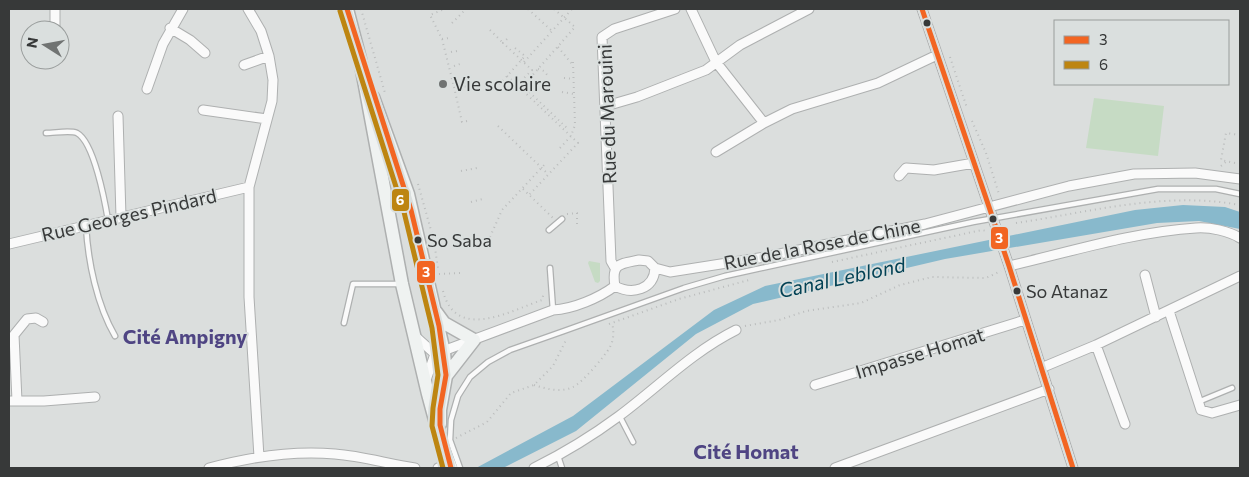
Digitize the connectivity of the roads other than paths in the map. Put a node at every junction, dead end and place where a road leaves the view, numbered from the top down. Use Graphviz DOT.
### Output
graph roads {
  1 [pos="182,9"];
  2 [pos="248,9"];
  3 [pos="347,9"];
  4 [pos="675,9"];
  5 [pos="691,9"];
  6 [pos="809,9"];
  7 [pos="922,9"];
  8 [pos="170,28"];
  9 [pos="205,53"];
  10 [pos="936,55"];
  11 [pos="269,56"];
  12 [pos="360,59"];
  13 [pos="716,62"];
  14 [pos="244,65"];
  15 [pos="147,89"];
  16 [pos="606,106"];
  17 [pos="202,110"];
  18 [pos="118,116"];
  19 [pos="267,119"];
  20 [pos="764,123"];
  21 [pos="46,133"];
  22 [pos="716,152"];
  23 [pos="974,163"];
  24 [pos="899,176"];
  25 [pos="1240,179"];
  26 [pos="250,187"];
  27 [pos="1240,194"];
  28 [pos="989,206"];
  29 [pos="121,217"];
  30 [pos="993,219"];
  31 [pos="108,220"];
  32 [pos="560,221"];
  33 [pos="86,226"];
  34 [pos="549,230"];
  35 [pos="1240,236"];
  36 [pos="9,244"];
  37 [pos="1009,266"];
  38 [pos="550,268"];
  39 [pos="615,268"];
  40 [pos="654,268"];
  41 [pos="1145,274"];
  42 [pos="1240,276"];
  43 [pos="402,284"];
  44 [pos="615,286"];
  45 [pos="434,310"];
  46 [pos="553,310"];
  47 [pos="1169,311"];
  48 [pos="1156,317"];
  49 [pos="1026,320"];
  50 [pos="43,322"];
  51 [pos="344,324"];
  52 [pos="736,330"];
  53 [pos="415,335"];
  54 [pos="115,336"];
  55 [pos="474,340"];
  56 [pos="1096,345"];
  57 [pos="439,353"];
  58 [pos="1041,368"];
  59 [pos="446,376"];
  60 [pos="425,383"];
  61 [pos="815,386"];
  62 [pos="1232,388"];
  63 [pos="1049,389"];
  64 [pos="95,397"];
  65 [pos="13,401"];
  66 [pos="1198,402"];
  67 [pos="1240,405"];
  68 [pos="619,416"];
  69 [pos="1126,424"];
  70 [pos="441,442"];
  71 [pos="633,442"];
  72 [pos="558,456"];
  73 [pos="259,457"];
  74 [pos="451,467"];
  75 [pos="209,468"];
  76 [pos="415,468"];
  77 [pos="534,468"];
  78 [pos="562,468"];
  79 [pos="835,468"];
  80 [pos="1073,468"];
  1 -- 8 [label="street"];
  2 -- 11 [label="street"];
  3 -- 12 [label="main road"];
  4 -- 16 [label="street, Rue du Marouini"];
  5 -- 13 [label="street"];
  6 -- 13 [label="street"];
  7 -- 10 [label="street"];
  8 -- 9 [label="street"];
  8 -- 15 [label="street"];
  10 -- 20 [label="street"];
  10 -- 23 [label="street"];
  11 -- 14 [label="street"];
  11 -- 19 [label="street"];
  12 -- 43 [label="main road"];
  12 -- 45 [label="main road"];
  13 -- 16 [label="street"];
  13 -- 20 [label="street"];
  16 -- 39 [label="street, Rue du Marouini"];
  17 -- 19 [label="street"];
  18 -- 29 [label="street"];
  19 -- 26 [label="street"];
  20 -- 22 [label="street"];
  21 -- 31 [label="lane"];
  23 -- 24 [label="street"];
  23 -- 28 [label="street"];
  25 -- 28 [label="street, Rue de la Rose de Chine"];
  26 -- 29 [label="street, Rue Georges Pindard"];
  26 -- 73 [label="street"];
  27 -- 30 [label="lane"];
  28 -- 30 [label="street"];
  28 -- 40 [label="street, Rue de la Rose de Chine"];
  29 -- 31 [label="street, Rue Georges Pindard"];
  30 -- 37 [label="street"];
  30 -- 74 [label="lane"];
  31 -- 33 [label="street, Rue Georges Pindard"];
  32 -- 34 [label="lane"];
  33 -- 36 [label="street, Rue Georges Pindard"];
  33 -- 54 [label="lane"];
  35 -- 37 [label="street"];
  37 -- 49 [label="street"];
  38 -- 46 [label="lane"];
  39 -- 40 [label="street"];
  39 -- 44 [label="street"];
  40 -- 44 [label="street"];
  41 -- 48 [label="street"];
  42 -- 47 [label="street"];
  43 -- 51 [label="lane"];
  43 -- 53 [label="main road"];
  44 -- 46 [label="street"];
  45 -- 55 [label="main road"];
  45 -- 57 [label="main road"];
  46 -- 55 [label="street"];
  47 -- 48 [label="street"];
  47 -- 66 [label="street"];
  48 -- 56 [label="street"];
  49 -- 58 [label="street"];
  49 -- 61 [label="street, Impasse Homat"];
  50 -- 65 [label="street"];
  52 -- 68 [label="street"];
  53 -- 57 [label="street"];
  53 -- 60 [label="main road"];
  55 -- 57 [label="street"];
  55 -- 59 [label="main road"];
  56 -- 58 [label="street"];
  56 -- 69 [label="street"];
  57 -- 59 [label="main road"];
  57 -- 60 [label="street"];
  58 -- 63 [label="street"];
  59 -- 70 [label="main road"];
  60 -- 70 [label="main road"];
  62 -- 66 [label="lane"];
  63 -- 79 [label="street"];
  63 -- 80 [label="street"];
  64 -- 65 [label="street"];
  66 -- 67 [label="street"];
  68 -- 71 [label="lane"];
  68 -- 72 [label="street"];
  70 -- 74 [label="main road"];
  72 -- 77 [label="street"];
  72 -- 78 [label="lane"];
  73 -- 75 [label="street"];
  73 -- 76 [label="street"];
}
